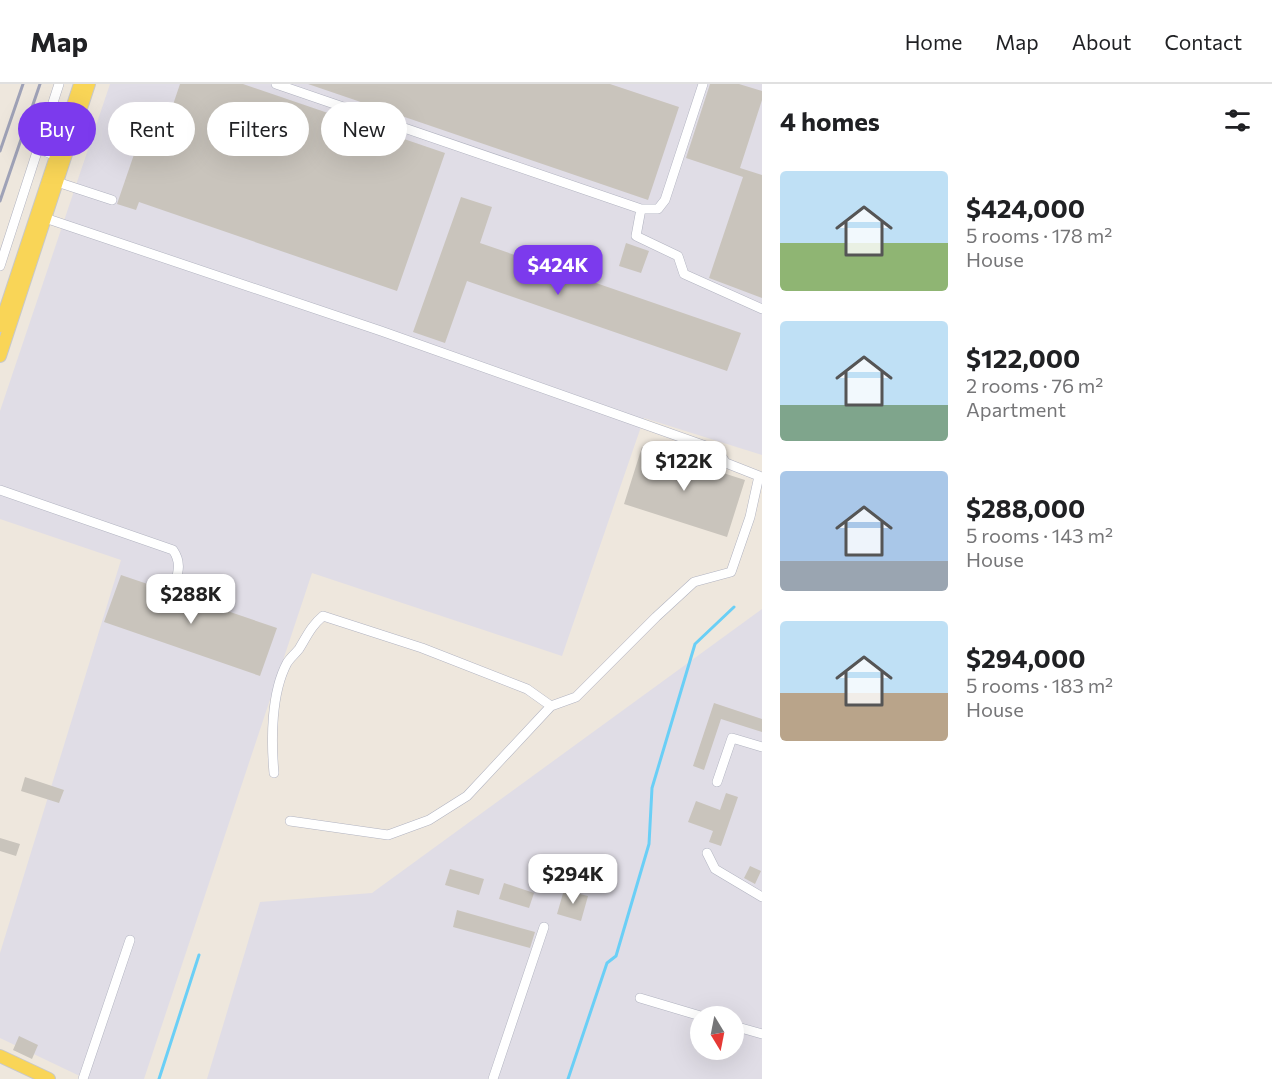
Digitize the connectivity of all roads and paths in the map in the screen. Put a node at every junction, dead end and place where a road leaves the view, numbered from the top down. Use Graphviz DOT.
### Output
graph roads {
  1 [pos="59,84"];
  2 [pos="80,84"];
  3 [pos="89,84"];
  4 [pos="276,84"];
  5 [pos="703,84"];
  6 [pos="53,102"];
  7 [pos="74,102"];
  8 [pos="35,156"];
  9 [pos="56,156"];
  10 [pos="57,182"];
  11 [pos="111,200"];
  12 [pos="641,209"];
  13 [pos="45,218"];
  14 [pos="10,236"];
  15 [pos="27,242"];
  16 [pos="0,266"];
  17 [pos="762,309"];
  18 [pos="0,326"];
  19 [pos="0,356"];
  20 [pos="0,490"];
  21 [pos="174,588"];
  22 [pos="551,706"];
  23 [pos="762,747"];
  24 [pos="274,773"];
  25 [pos="717,782"];
  26 [pos="290,821"];
  27 [pos="707,853"];
  28 [pos="762,897"];
  29 [pos="544,927"];
  30 [pos="130,940"];
  31 [pos="640,998"];
  32 [pos="690,1013"];
  33 [pos="744,1029"];
  34 [pos="762,1034"];
  35 [pos="0,1056"];
  36 [pos="48,1079"];
  37 [pos="84,1079"];
  38 [pos="493,1079"];
  1 -- 6 [label="lane"];
  2 -- 7 [label="main road"];
  3 -- 10 [label="main road"];
  4 -- 12 [label="lane"];
  5 -- 12 [label="lane"];
  8 -- 14 [label="lane"];
  9 -- 15 [label="main road"];
  10 -- 11 [label="lane"];
  10 -- 13 [label="main road"];
  12 -- 17 [label="lane"];
  13 -- 19 [label="main road"];
  13 -- 22 [label="lane"];
  14 -- 15 [label="lane"];
  14 -- 16 [label="lane"];
  15 -- 18 [label="main road"];
  20 -- 21 [label="lane"];
  22 -- 24 [label="lane"];
  22 -- 26 [label="lane"];
  23 -- 25 [label="lane"];
  27 -- 28 [label="lane"];
  29 -- 38 [label="lane"];
  30 -- 37 [label="lane"];
  31 -- 32 [label="lane"];
  33 -- 34 [label="lane"];
  35 -- 36 [label="main road"];
}
